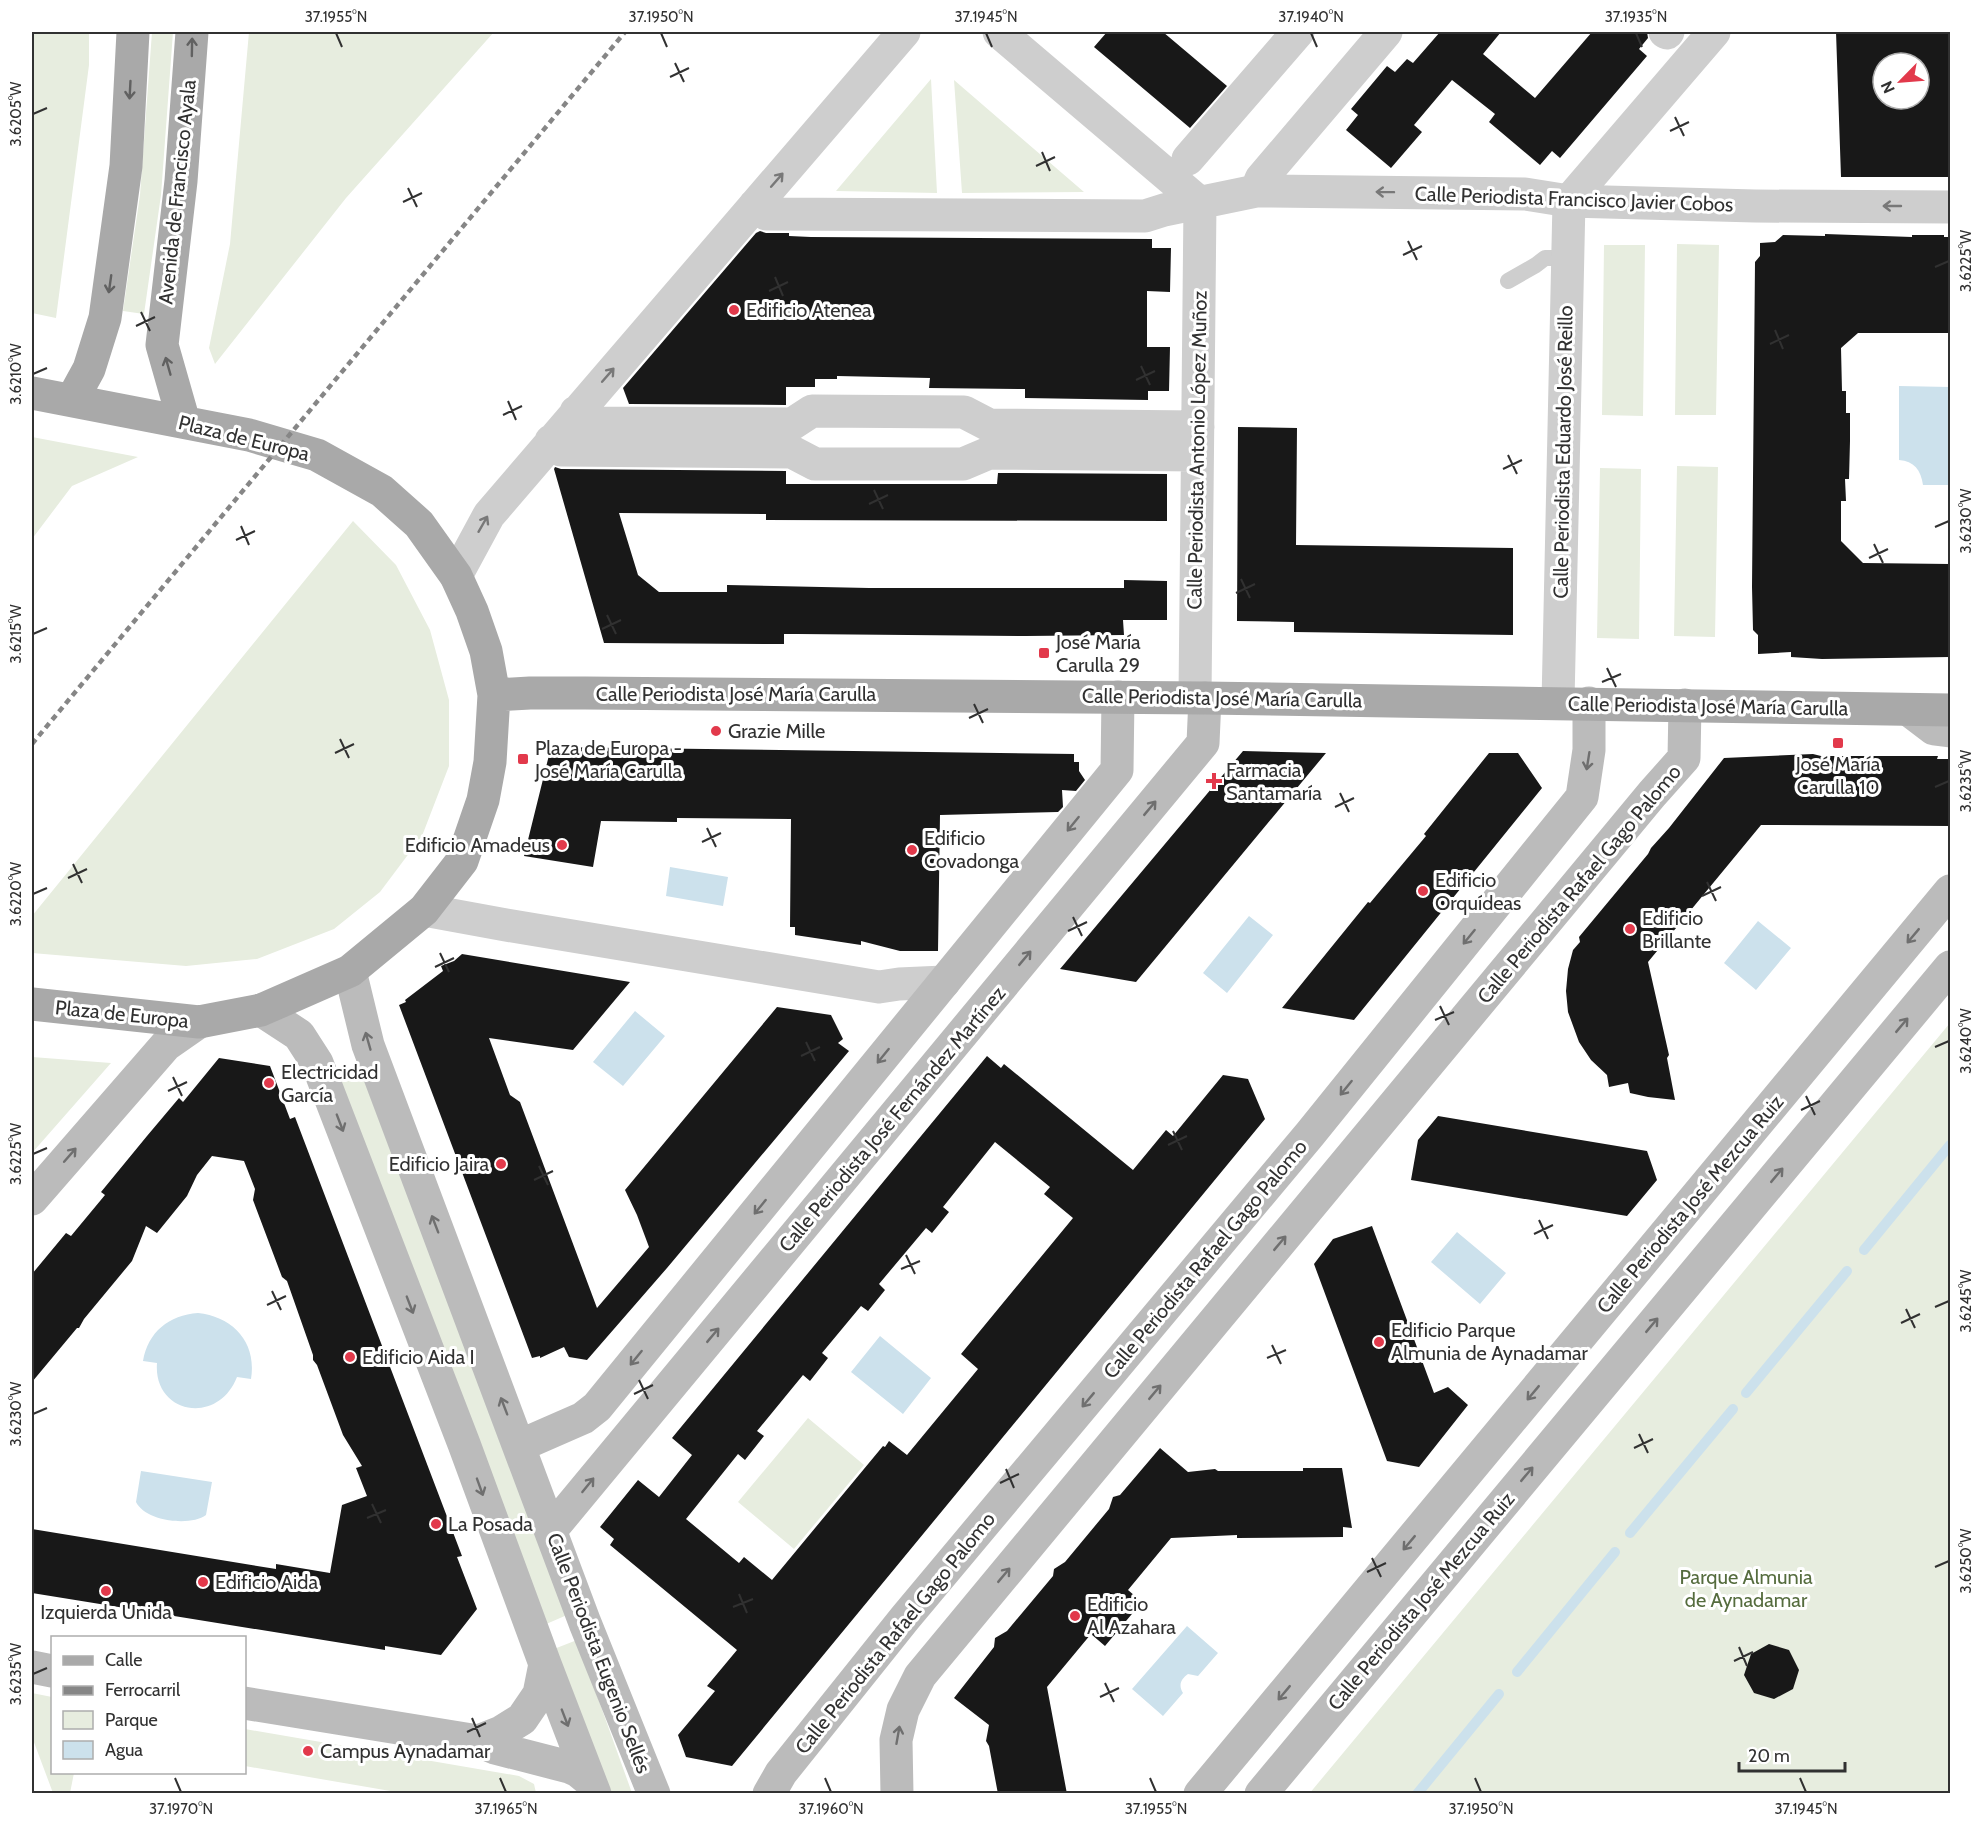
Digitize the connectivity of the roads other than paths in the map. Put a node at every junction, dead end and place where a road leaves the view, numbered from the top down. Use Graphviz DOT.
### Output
graph roads {
  1 [pos="134,32"];
  2 [pos="192,32"];
  3 [pos="904,32"];
  4 [pos="999,32"];
  5 [pos="1298,32"];
  6 [pos="1386,32"];
  7 [pos="1714,32"];
  8 [pos="1188,159"];
  9 [pos="1256,191"];
  10 [pos="1569,201"];
  11 [pos="1200,203"];
  12 [pos="755,205"];
  13 [pos="1950,207"];
  14 [pos="1567,258"];
  15 [pos="1508,281"];
  16 [pos="32,393"];
  17 [pos="72,400"];
  18 [pos="576,412"];
  19 [pos="184,422"];
  20 [pos="551,441"];
  21 [pos="1198,441"];
  22 [pos="456,576"];
  23 [pos="494,695"];
  24 [pos="1118,697"];
  25 [pos="1200,698"];
  26 [pos="1574,703"];
  27 [pos="1685,705"];
  28 [pos="1909,710"];
  29 [pos="1950,710"];
  30 [pos="1950,731"];
  31 [pos="1950,891"];
  32 [pos="424,910"];
  33 [pos="1950,967"];
  34 [pos="350,971"];
  35 [pos="944,982"];
  36 [pos="879,987"];
  37 [pos="32,1004"];
  38 [pos="261,1010"];
  39 [pos="199,1022"];
  40 [pos="904,1030"];
  41 [pos="32,1199"];
  42 [pos="519,1446"];
  43 [pos="551,1530"];
  44 [pos="544,1664"];
  45 [pos="32,1667"];
  46 [pos="51,1671"];
  47 [pos="246,1702"];
  48 [pos="478,1741"];
  49 [pos="592,1787"];
  50 [pos="654,1794"];
  51 [pos="769,1794"];
  52 [pos="897,1794"];
  53 [pos="1200,1794"];
  54 [pos="1261,1794"];
  1 -- 17 [label="main road, one-way"];
  19 -- 2 [label="main road, Avenida de Francisco Ayala, one-way"];
  12 -- 3 [label="street, one-way"];
  4 -- 11 [label="street"];
  5 -- 8 [label="street"];
  6 -- 9 [label="street"];
  7 -- 10 [label="street"];
  10 -- 9 [label="street, Calle Periodista Francisco Javier Cobos, one-way"];
  9 -- 11 [label="street, Calle Periodista Francisco Javier Cobos"];
  13 -- 10 [label="street, Calle Periodista Francisco Javier Cobos, one-way"];
  10 -- 14 [label="street, Calle Periodista Eduardo José Reillo"];
  11 -- 12 [label="street, Calle Periodista Francisco Javier Cobos"];
  11 -- 21 [label="street, Calle Periodista Antonio López Muñoz"];
  18 -- 12 [label="street, one-way"];
  14 -- 15 [label="lane"];
  14 -- 26 [label="street, Calle Periodista Eduardo José Reillo"];
  16 -- 17 [label="main road, Plaza de Europa"];
  17 -- 19 [label="main road, Plaza de Europa"];
  18 -- 20 [label="street"];
  18 -- 21 [label="street"];
  19 -- 22 [label="main road, Plaza de Europa"];
  20 -- 21 [label="street"];
  22 -- 20 [label="street, one-way"];
  21 -- 25 [label="street, Calle Periodista Antonio López Muñoz"];
  22 -- 23 [label="main road, Plaza de Europa"];
  23 -- 24 [label="main road, Calle Periodista José María Carulla"];
  23 -- 32 [label="main road, Plaza de Europa"];
  24 -- 25 [label="main road, Calle Periodista José María Carulla"];
  24 -- 35 [label="street, one-way"];
  25 -- 26 [label="main road, Calle Periodista José María Carulla"];
  43 -- 25 [label="street, Calle Periodista José Fernández Martínez, one-way"];
  26 -- 27 [label="main road, Calle Periodista José María Carulla"];
  26 -- 51 [label="street, Calle Periodista Rafael Gago Palomo, one-way"];
  27 -- 28 [label="main road, Calle Periodista José María Carulla"];
  52 -- 27 [label="street, Calle Periodista Rafael Gago Palomo, one-way"];
  28 -- 29 [label="main road, Calle Periodista José María Carulla"];
  28 -- 30 [label="street"];
  31 -- 53 [label="street, Calle Periodista José Mezcua Ruiz, one-way"];
  32 -- 34 [label="main road, Plaza de Europa"];
  32 -- 36 [label="street"];
  54 -- 33 [label="street, Calle Periodista José Mezcua Ruiz, one-way"];
  34 -- 38 [label="main road, Plaza de Europa"];
  42 -- 34 [label="street, Calle Periodista Eugenio Sellés, one-way"];
  35 -- 36 [label="street"];
  35 -- 40 [label="street"];
  36 -- 40 [label="street"];
  37 -- 39 [label="main road, Plaza de Europa"];
  38 -- 39 [label="main road, Plaza de Europa"];
  38 -- 44 [label="street, one-way"];
  41 -- 39 [label="street, one-way"];
  40 -- 42 [label="street, one-way"];
  42 -- 43 [label="street, Calle Periodista Eugenio Sellés"];
  43 -- 50 [label="street, Calle Periodista Eugenio Sellés"];
  44 -- 48 [label="street"];
  44 -- 49 [label="street, one-way"];
  45 -- 46 [label="street"];
  47 -- 48 [label="street"];
  48 -- 49 [label="street"];
}
